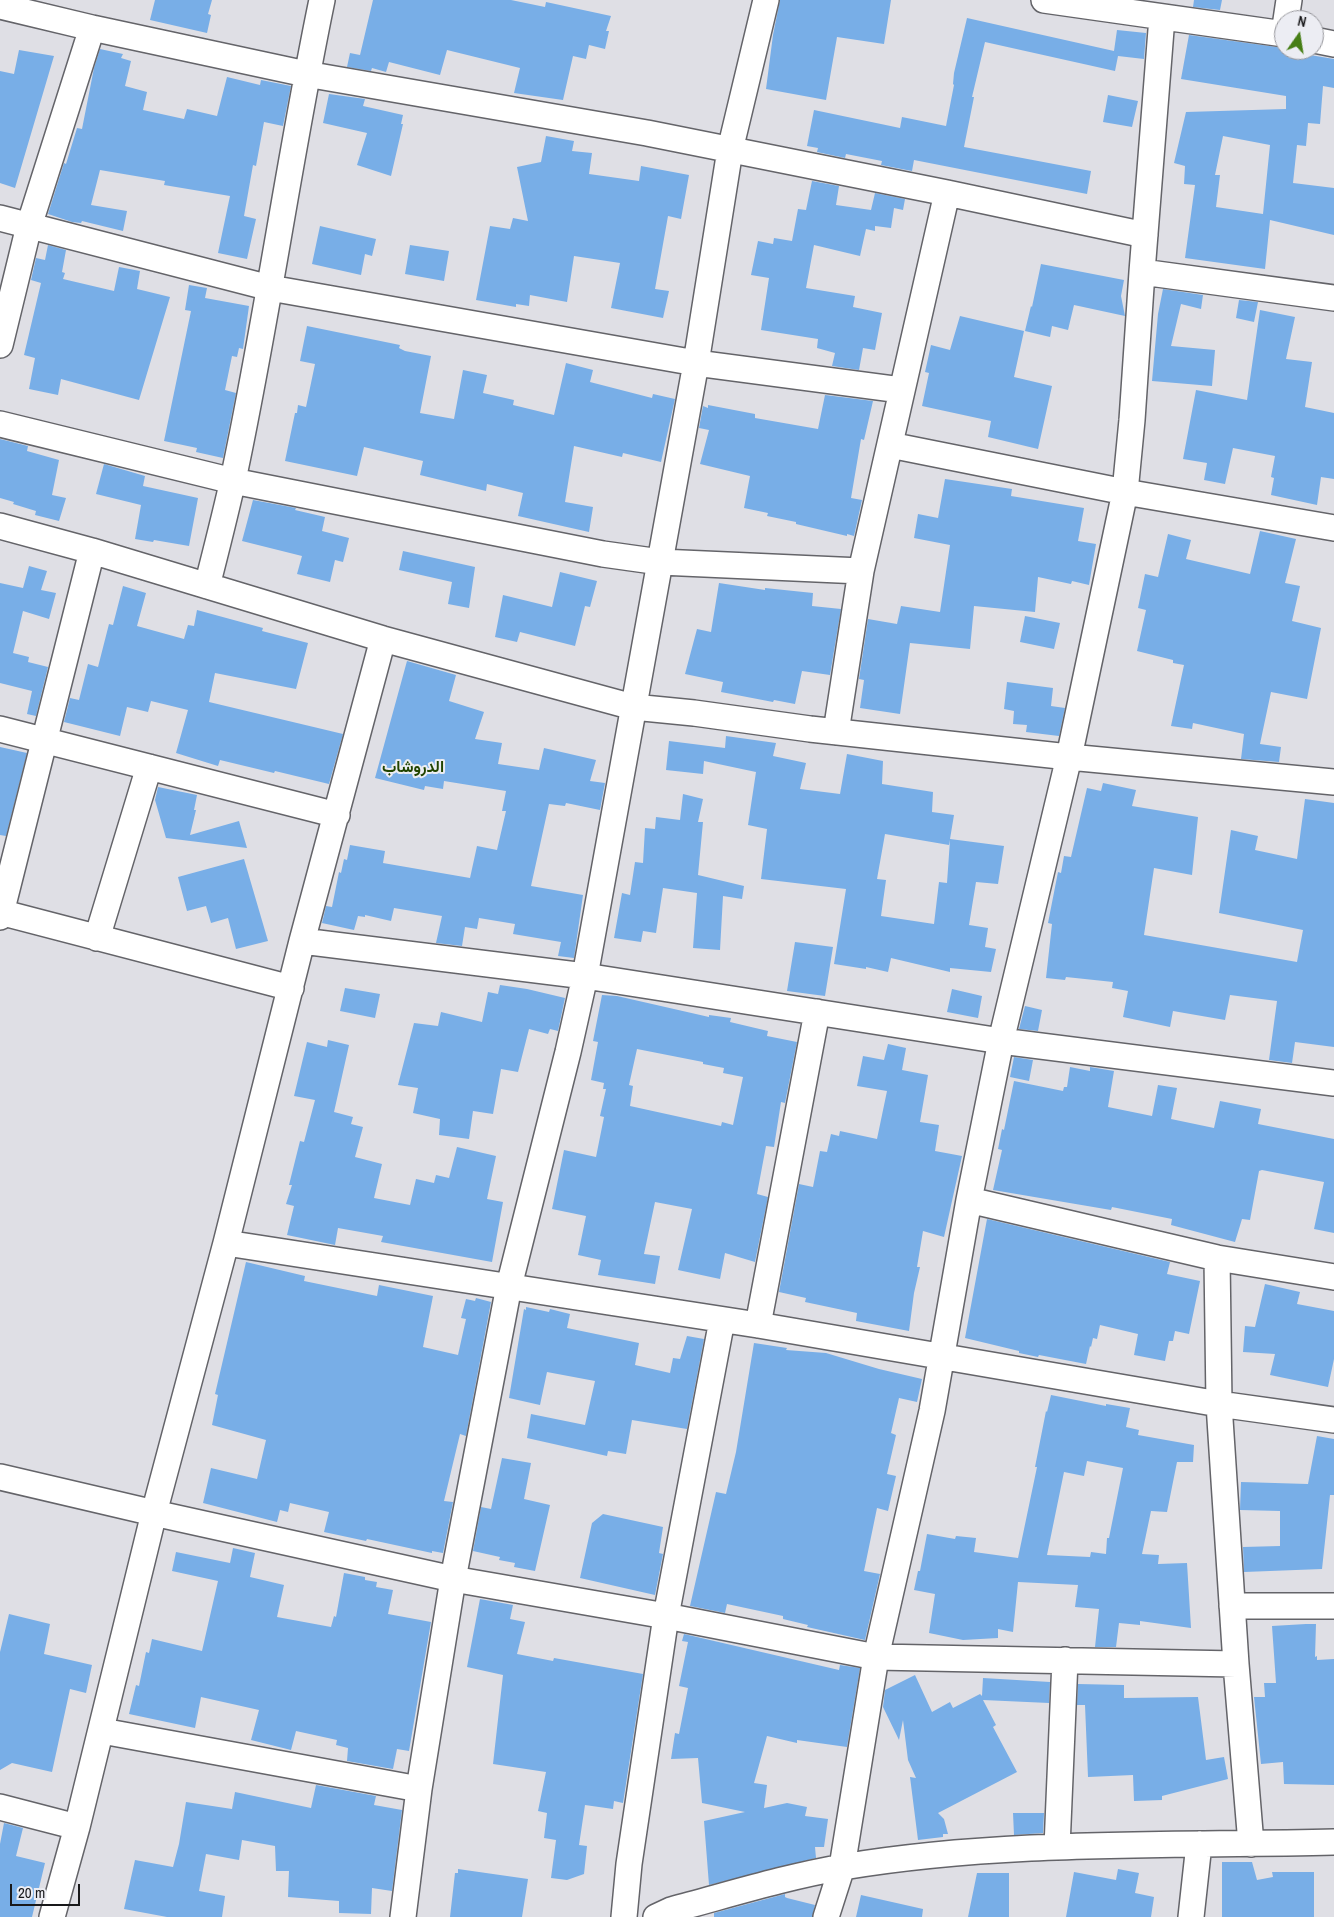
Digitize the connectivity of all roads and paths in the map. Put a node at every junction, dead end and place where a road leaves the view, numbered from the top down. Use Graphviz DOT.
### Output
graph roads {
  1 [pos="322,0"];
  2 [pos="766,0"];
  3 [pos="1044,0"];
  4 [pos="1099,4"];
  5 [pos="0,6"];
  6 [pos="1162,17"];
  7 [pos="92,28"];
  8 [pos="1274,33"];
  9 [pos="306,74"];
  10 [pos="730,150"];
  11 [pos="947,193"];
  12 [pos="0,218"];
  13 [pos="29,226"];
  14 [pos="1145,235"];
  15 [pos="1142,272"];
  16 [pos="270,288"];
  17 [pos="1334,298"];
  18 [pos="0,345"];
  19 [pos="696,364"];
  20 [pos="901,390"];
  21 [pos="0,424"];
  22 [pos="890,445"];
  23 [pos="233,481"];
  24 [pos="1125,492"];
  25 [pos="0,526"];
  26 [pos="1334,528"];
  27 [pos="92,551"];
  28 [pos="660,562"];
  29 [pos="861,571"];
  30 [pos="207,586"];
  31 [pos="382,639"];
  32 [pos="633,707"];
  33 [pos="0,729"];
  34 [pos="836,732"];
  35 [pos="44,740"];
  36 [pos="1069,757"];
  37 [pos="149,767"];
  38 [pos="1334,782"];
  39 [pos="337,815"];
  40 [pos="0,914"];
  41 [pos="98,938"];
  42 [pos="302,941"];
  43 [pos="585,976"];
  44 [pos="291,988"];
  45 [pos="817,1012"];
  46 [pos="1001,1041"];
  47 [pos="1334,1083"];
  48 [pos="970,1200"];
  49 [pos="226,1243"];
  50 [pos="1217,1258"];
  51 [pos="1334,1278"];
  52 [pos="509,1286"];
  53 [pos="722,1320"];
  54 [pos="758,1325"];
  55 [pos="941,1356"];
  56 [pos="1218,1404"];
  57 [pos="1334,1420"];
  58 [pos="0,1477"];
  59 [pos="154,1513"];
  60 [pos="452,1578"];
  61 [pos="1232,1606"];
  62 [pos="1334,1606"];
  63 [pos="666,1616"];
  64 [pos="876,1657"];
  65 [pos="1065,1660"];
  66 [pos="1236,1664"];
  67 [pos="102,1731"];
  68 [pos="419,1789"];
  69 [pos="0,1807"];
  70 [pos="77,1827"];
  71 [pos="1334,1842"];
  72 [pos="1199,1844"];
  73 [pos="1251,1844"];
  74 [pos="1058,1847"];
  75 [pos="842,1867"];
  76 [pos="52,1917"];
  77 [pos="403,1917"];
  78 [pos="624,1917"];
  79 [pos="656,1917"];
  80 [pos="826,1917"];
  81 [pos="1191,1917"];
  1 -- 9 [label="street"];
  2 -- 10 [label="street"];
  3 -- 4 [label="street"];
  4 -- 6 [label="street"];
  5 -- 7 [label="street"];
  6 -- 8 [label="street"];
  6 -- 14 [label="street"];
  7 -- 9 [label="street"];
  7 -- 13 [label="street"];
  9 -- 10 [label="street"];
  9 -- 16 [label="street"];
  10 -- 11 [label="street"];
  10 -- 19 [label="street"];
  11 -- 14 [label="street"];
  11 -- 20 [label="street"];
  12 -- 13 [label="street"];
  13 -- 16 [label="street"];
  13 -- 18 [label="street"];
  14 -- 15 [label="street"];
  15 -- 17 [label="street"];
  15 -- 24 [label="street"];
  16 -- 19 [label="street"];
  16 -- 23 [label="street"];
  19 -- 20 [label="street"];
  19 -- 28 [label="street"];
  20 -- 22 [label="street"];
  21 -- 23 [label="street"];
  22 -- 24 [label="street"];
  22 -- 29 [label="street"];
  23 -- 28 [label="street"];
  23 -- 30 [label="street"];
  24 -- 26 [label="street"];
  24 -- 36 [label="street"];
  25 -- 27 [label="street"];
  27 -- 30 [label="street"];
  27 -- 35 [label="street"];
  28 -- 29 [label="street"];
  28 -- 32 [label="street"];
  29 -- 34 [label="street"];
  30 -- 31 [label="street"];
  31 -- 32 [label="street"];
  31 -- 39 [label="street"];
  32 -- 34 [label="street"];
  32 -- 43 [label="street"];
  33 -- 35 [label="street"];
  34 -- 36 [label="street"];
  35 -- 37 [label="street"];
  35 -- 40 [label="street"];
  36 -- 38 [label="street"];
  36 -- 46 [label="street"];
  37 -- 39 [label="street"];
  37 -- 41 [label="street"];
  39 -- 42 [label="street"];
  40 -- 41 [label="street"];
  41 -- 44 [label="street"];
  42 -- 43 [label="street"];
  42 -- 44 [label="street"];
  43 -- 45 [label="street"];
  43 -- 52 [label="street"];
  44 -- 49 [label="street"];
  45 -- 46 [label="street"];
  45 -- 54 [label="street"];
  46 -- 47 [label="street"];
  46 -- 48 [label="street"];
  48 -- 50 [label="street"];
  48 -- 55 [label="street"];
  49 -- 52 [label="street"];
  49 -- 59 [label="street"];
  50 -- 51 [label="street"];
  50 -- 56 [label="street"];
  52 -- 53 [label="street"];
  52 -- 60 [label="street"];
  53 -- 54 [label="street"];
  53 -- 63 [label="street"];
  54 -- 55 [label="street"];
  55 -- 56 [label="street"];
  55 -- 64 [label="street"];
  56 -- 57 [label="street"];
  56 -- 61 [label="street"];
  58 -- 59 [label="street"];
  59 -- 60 [label="street"];
  59 -- 67 [label="street"];
  60 -- 63 [label="street"];
  60 -- 68 [label="street"];
  61 -- 62 [label="street"];
  61 -- 66 [label="street"];
  63 -- 64 [label="street"];
  63 -- 78 [label="street"];
  64 -- 65 [label="street"];
  64 -- 75 [label="street"];
  65 -- 66 [label="street"];
  65 -- 74 [label="street"];
  66 -- 73 [label="street"];
  67 -- 68 [label="street"];
  67 -- 70 [label="street"];
  68 -- 77 [label="street"];
  69 -- 70 [label="street"];
  70 -- 76 [label="street"];
  71 -- 73 [label="street"];
  72 -- 73 [label="street"];
  72 -- 74 [label="street"];
  72 -- 81 [label="street"];
  74 -- 75 [label="street"];
  75 -- 79 [label="street"];
  75 -- 80 [label="street"];
}
